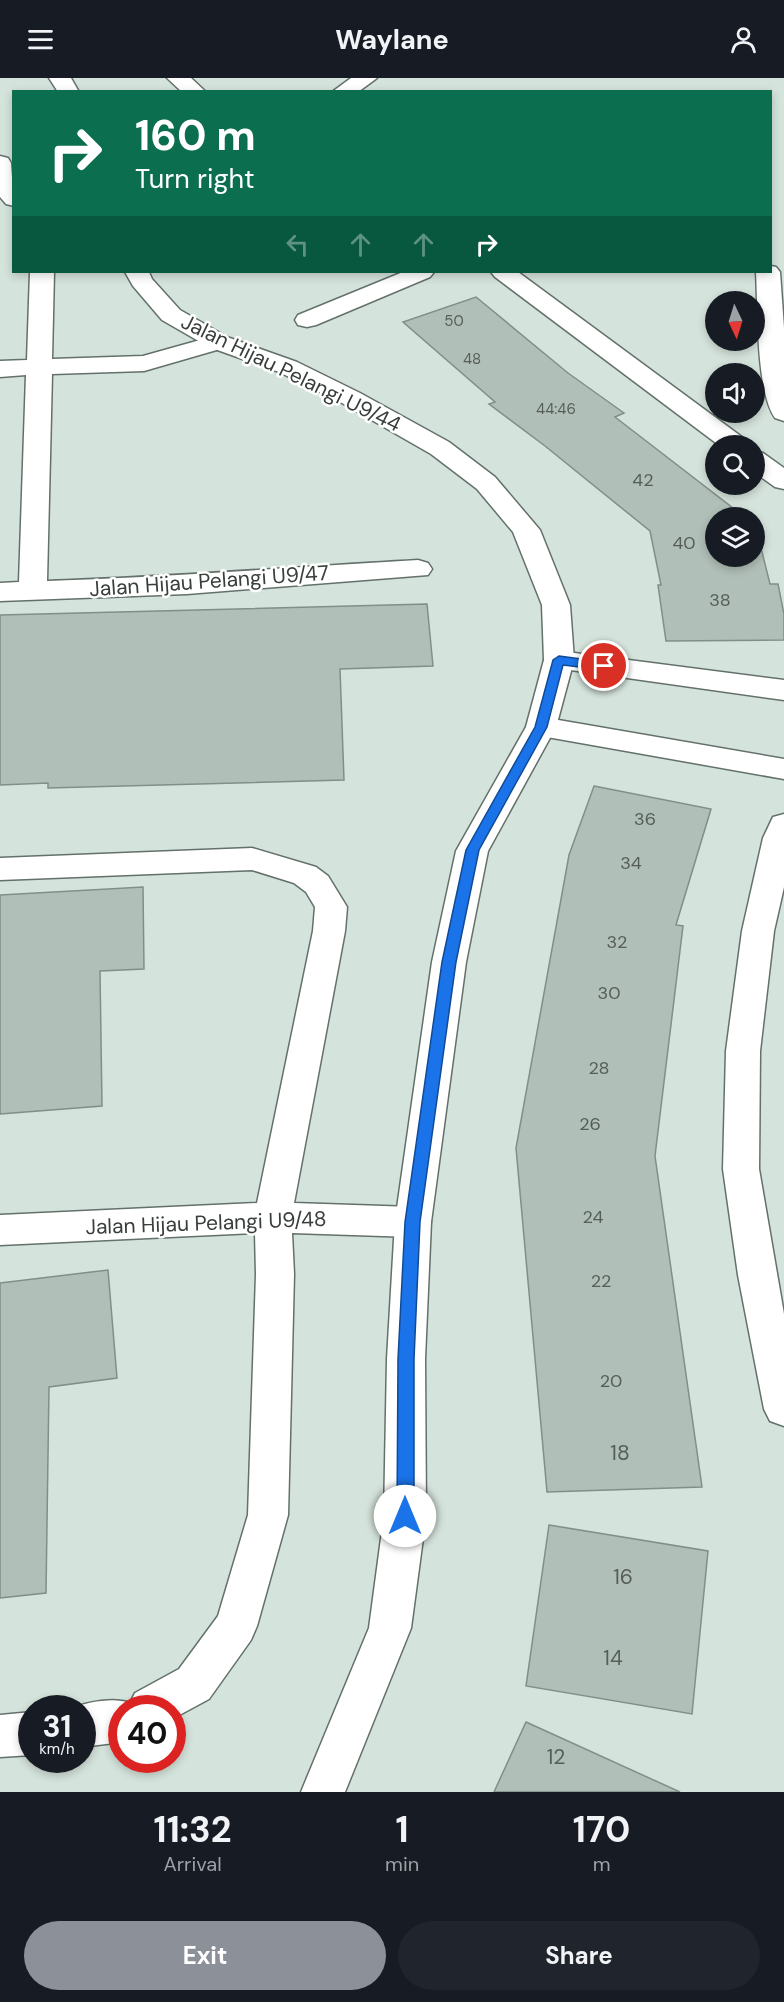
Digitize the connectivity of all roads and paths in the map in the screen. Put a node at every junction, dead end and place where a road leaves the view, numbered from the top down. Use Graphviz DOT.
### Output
graph roads {
  1 [pos="178,78"];
  2 [pos="366,78"];
  3 [pos="193,90"];
  4 [pos="345,90"];
  5 [pos="0,163"];
  6 [pos="6,192"];
  7 [pos="42,273"];
  8 [pos="137,273"];
  9 [pos="420,273"];
  10 [pos="504,273"];
  11 [pos="768,273"];
  12 [pos="307,320"];
  13 [pos="218,342"];
  14 [pos="40,367"];
  15 [pos="0,369"];
  16 [pos="784,413"];
  17 [pos="722,435"];
  18 [pos="765,467"];
  19 [pos="784,481"];
  20 [pos="418,569"];
  21 [pos="33,590"];
  22 [pos="0,592"];
  23 [pos="559,660"];
  24 [pos="784,690"];
  25 [pos="541,727"];
  26 [pos="784,769"];
  27 [pos="784,825"];
  28 [pos="0,869"];
  29 [pos="273,1217"];
  30 [pos="413,1222"];
  31 [pos="0,1230"];
  32 [pos="784,1409"];
  33 [pos="174,1695"];
  34 [pos="18,1734"];
  35 [pos="0,1736"];
  36 [pos="323,1792"];
  1 -- 3 [label="street"];
  2 -- 4 [label="street"];
  5 -- 6 [label="street"];
  7 -- 14 [label="street"];
  8 -- 13 [label="street, Jalan Hijau Pelangi U9/44"];
  9 -- 12 [label="street"];
  10 -- 17 [label="street"];
  11 -- 16 [label="street"];
  13 -- 14 [label="street"];
  13 -- 23 [label="street, Jalan Hijau Pelangi U9/44"];
  14 -- 15 [label="street"];
  14 -- 21 [label="street"];
  18 -- 19 [label="street"];
  20 -- 21 [label="street, Jalan Hijau Pelangi U9/47"];
  21 -- 22 [label="street, Jalan Hijau Pelangi U9/47"];
  23 -- 24 [label="street"];
  23 -- 25 [label="street, Jalan Hijau Pelangi U9/44"];
  25 -- 26 [label="street"];
  25 -- 30 [label="street, Jalan Hijau Pelangi U9/44"];
  27 -- 32 [label="street"];
  28 -- 29 [label="street"];
  29 -- 30 [label="street, Jalan Hijau Pelangi U9/48"];
  29 -- 31 [label="street, Jalan Hijau Pelangi U9/48"];
  29 -- 33 [label="street"];
  30 -- 36 [label="street, Jalan Hijau Pelangi U9/44"];
  34 -- 35 [label="street"];
}
